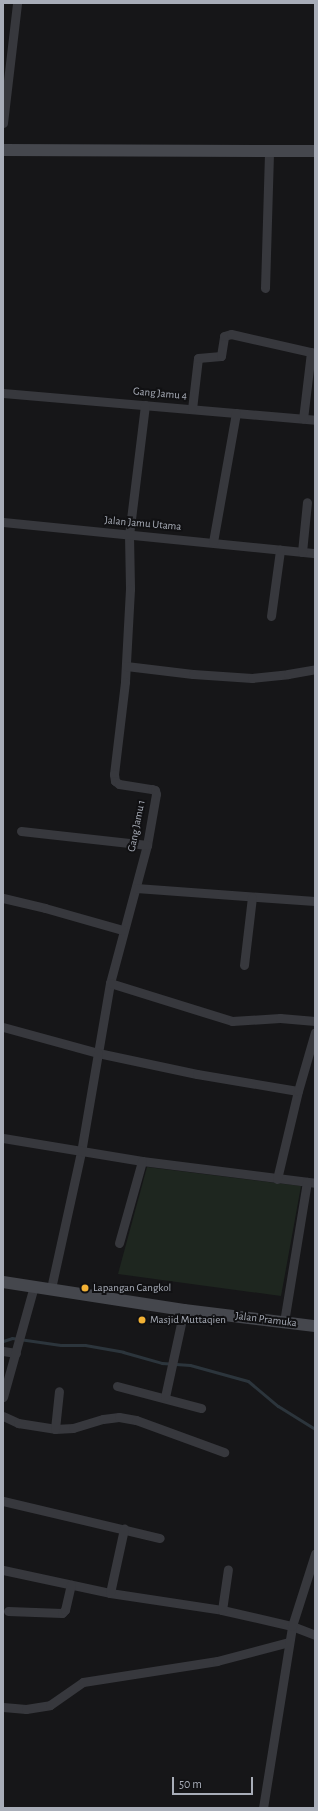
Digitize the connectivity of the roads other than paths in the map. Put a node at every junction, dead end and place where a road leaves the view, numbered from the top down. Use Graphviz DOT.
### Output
graph roads {
  1 [pos="17,3"];
  2 [pos="3,123"];
  3 [pos="3,150"];
  4 [pos="269,151"];
  5 [pos="315,151"];
  6 [pos="265,288"];
  7 [pos="3,393"];
  8 [pos="145,405"];
  9 [pos="192,409"];
  10 [pos="236,413"];
  11 [pos="303,419"];
  12 [pos="315,420"];
  13 [pos="307,502"];
  14 [pos="3,522"];
  15 [pos="129,535"];
  16 [pos="212,542"];
  17 [pos="280,550"];
  18 [pos="302,552"];
  19 [pos="315,553"];
  20 [pos="271,616"];
  21 [pos="126,666"];
  22 [pos="315,669"];
  23 [pos="21,831"];
  24 [pos="147,845"];
  25 [pos="136,888"];
  26 [pos="252,896"];
  27 [pos="3,898"];
  28 [pos="315,901"];
  29 [pos="123,930"];
  30 [pos="244,966"];
  31 [pos="110,983"];
  32 [pos="315,1022"];
  33 [pos="3,1027"];
  34 [pos="315,1032"];
  35 [pos="98,1053"];
  36 [pos="298,1091"];
  37 [pos="3,1138"];
  38 [pos="81,1152"];
  39 [pos="142,1161"];
  40 [pos="276,1179"];
  41 [pos="311,1182"];
  42 [pos="119,1243"];
  43 [pos="3,1282"];
  44 [pos="34,1286"];
  45 [pos="51,1288"];
  46 [pos="184,1310"];
  47 [pos="284,1322"];
  48 [pos="315,1326"];
  49 [pos="3,1351"];
  50 [pos="16,1353"];
  51 [pos="117,1386"];
  52 [pos="59,1390"];
  53 [pos="3,1397"];
  54 [pos="165,1398"];
  55 [pos="201,1408"];
  56 [pos="3,1416"];
  57 [pos="55,1430"];
  58 [pos="224,1452"];
  59 [pos="3,1501"];
  60 [pos="124,1529"];
  61 [pos="160,1538"];
  62 [pos="315,1554"];
  63 [pos="228,1569"];
  64 [pos="3,1570"];
  65 [pos="71,1584"];
  66 [pos="110,1593"];
  67 [pos="222,1610"];
  68 [pos="8,1611"];
  69 [pos="292,1626"];
  70 [pos="315,1635"];
  71 [pos="289,1642"];
  72 [pos="3,1707"];
  73 [pos="263,1808"];
  1 -- 2 [label="street"];
  3 -- 4 [label="main road"];
  4 -- 5 [label="main road"];
  4 -- 6 [label="street"];
  7 -- 8 [label="street, Gang Jamu 4"];
  8 -- 9 [label="street, Gang Jamu 4"];
  8 -- 15 [label="street, Gang Jamu 1"];
  9 -- 10 [label="street, Gang Jamu 4"];
  9 -- 11 [label="street"];
  10 -- 11 [label="street, Gang Jamu 4"];
  10 -- 16 [label="street"];
  11 -- 12 [label="street, Gang Jamu 4"];
  13 -- 18 [label="street"];
  14 -- 15 [label="street, Jalan Jamu Utama"];
  15 -- 16 [label="street, Jalan Jamu Utama"];
  15 -- 21 [label="street, Gang Jamu 1"];
  16 -- 17 [label="street, Jalan Jamu Utama"];
  17 -- 18 [label="street, Jalan Jamu Utama"];
  17 -- 20 [label="street"];
  18 -- 19 [label="street, Jalan Jamu Utama"];
  21 -- 22 [label="street"];
  21 -- 24 [label="street, Gang Jamu 1"];
  23 -- 24 [label="street"];
  24 -- 25 [label="street, Gang Jamu 1"];
  25 -- 26 [label="street"];
  25 -- 29 [label="street, Gang Jamu 1"];
  26 -- 28 [label="street"];
  26 -- 30 [label="street"];
  27 -- 29 [label="street"];
  29 -- 31 [label="street, Gang Jamu 1"];
  31 -- 32 [label="street"];
  31 -- 35 [label="street, Gang Jamu 1"];
  33 -- 35 [label="street"];
  34 -- 36 [label="street"];
  35 -- 36 [label="street"];
  35 -- 38 [label="street, Gang Jamu 1"];
  36 -- 40 [label="street"];
  37 -- 38 [label="street"];
  38 -- 39 [label="street"];
  38 -- 45 [label="street, Gang Jamu 1"];
  39 -- 40 [label="street"];
  39 -- 42 [label="street"];
  40 -- 41 [label="street"];
  41 -- 47 [label="street"];
  43 -- 44 [label="main road, Jalan Pramuka"];
  44 -- 45 [label="main road, Jalan Pramuka"];
  44 -- 50 [label="street"];
  45 -- 46 [label="main road, Jalan Pramuka"];
  46 -- 47 [label="main road, Jalan Pramuka"];
  46 -- 54 [label="street"];
  47 -- 48 [label="main road, Jalan Pramuka"];
  49 -- 50 [label="street"];
  50 -- 53 [label="street"];
  51 -- 54 [label="street"];
  52 -- 57 [label="street"];
  54 -- 55 [label="street"];
  56 -- 57 [label="street"];
  57 -- 58 [label="street"];
  59 -- 60 [label="street"];
  60 -- 61 [label="street"];
  60 -- 66 [label="street"];
  62 -- 69 [label="street"];
  63 -- 67 [label="street"];
  64 -- 65 [label="street"];
  65 -- 66 [label="street"];
  65 -- 68 [label="street"];
  66 -- 67 [label="street"];
  67 -- 69 [label="street"];
  69 -- 70 [label="street"];
  69 -- 71 [label="street"];
  71 -- 72 [label="street"];
  71 -- 73 [label="street"];
}
